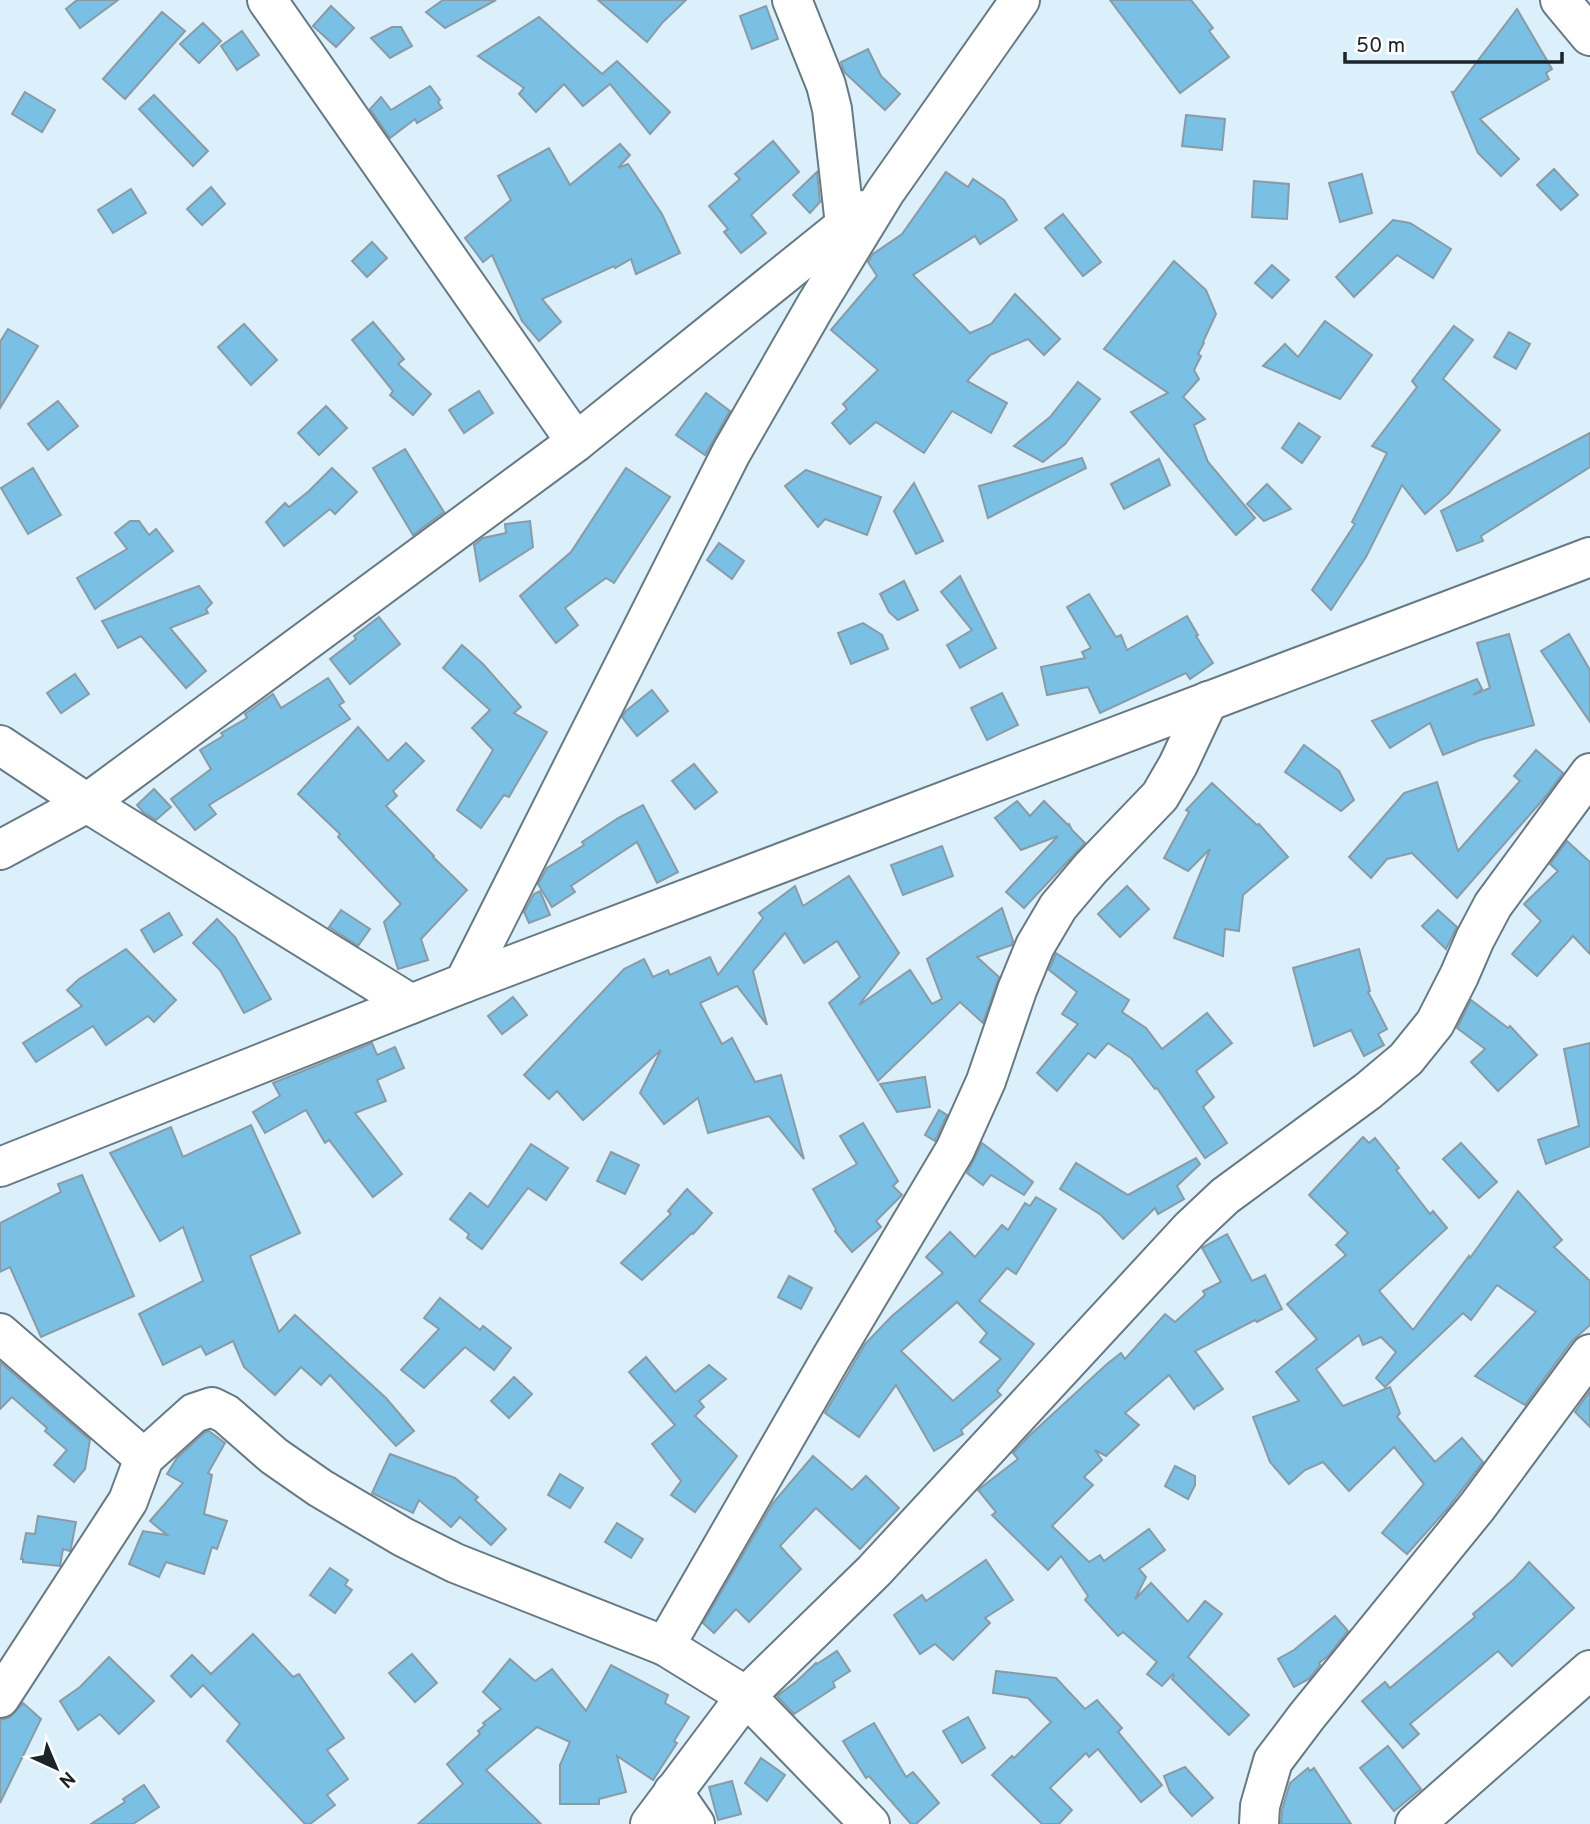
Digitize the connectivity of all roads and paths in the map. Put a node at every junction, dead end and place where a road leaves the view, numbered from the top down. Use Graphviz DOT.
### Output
graph roads {
  1 [pos="267,0"];
  2 [pos="792,0"];
  3 [pos="1020,0"];
  4 [pos="1560,0"];
  5 [pos="1590,36"];
  6 [pos="885,192"];
  7 [pos="845,225"];
  8 [pos="576,442"];
  9 [pos="1590,557"];
  10 [pos="1208,701"];
  11 [pos="0,745"];
  12 [pos="1590,773"];
  13 [pos="87,803"];
  14 [pos="0,850"];
  15 [pos="464,983"];
  16 [pos="411,1004"];
  17 [pos="0,1167"];
  18 [pos="0,1333"];
  19 [pos="1590,1354"];
  20 [pos="144,1458"];
  21 [pos="665,1646"];
  22 [pos="1590,1670"];
  23 [pos="746,1696"];
  24 [pos="0,1698"];
  25 [pos="673,1792"];
  26 [pos="650,1824"];
  27 [pos="695,1824"];
  28 [pos="870,1824"];
  29 [pos="1259,1824"];
  30 [pos="1415,1824"];
  1 -- 8 [label="street"];
  2 -- 7 [label="street"];
  3 -- 6 [label="street"];
  4 -- 5 [label="street"];
  6 -- 7 [label="street"];
  6 -- 15 [label="street"];
  7 -- 8 [label="street"];
  8 -- 13 [label="street"];
  9 -- 10 [label="street"];
  10 -- 15 [label="street"];
  10 -- 21 [label="street"];
  11 -- 13 [label="street"];
  12 -- 23 [label="street"];
  13 -- 14 [label="street"];
  13 -- 16 [label="street"];
  15 -- 16 [label="street"];
  16 -- 17 [label="street"];
  18 -- 20 [label="street"];
  19 -- 29 [label="street"];
  20 -- 21 [label="street"];
  20 -- 24 [label="street"];
  21 -- 23 [label="street"];
  22 -- 30 [label="street"];
  23 -- 25 [label="street"];
  23 -- 28 [label="street"];
  25 -- 26 [label="street"];
  25 -- 27 [label="street"];
}
